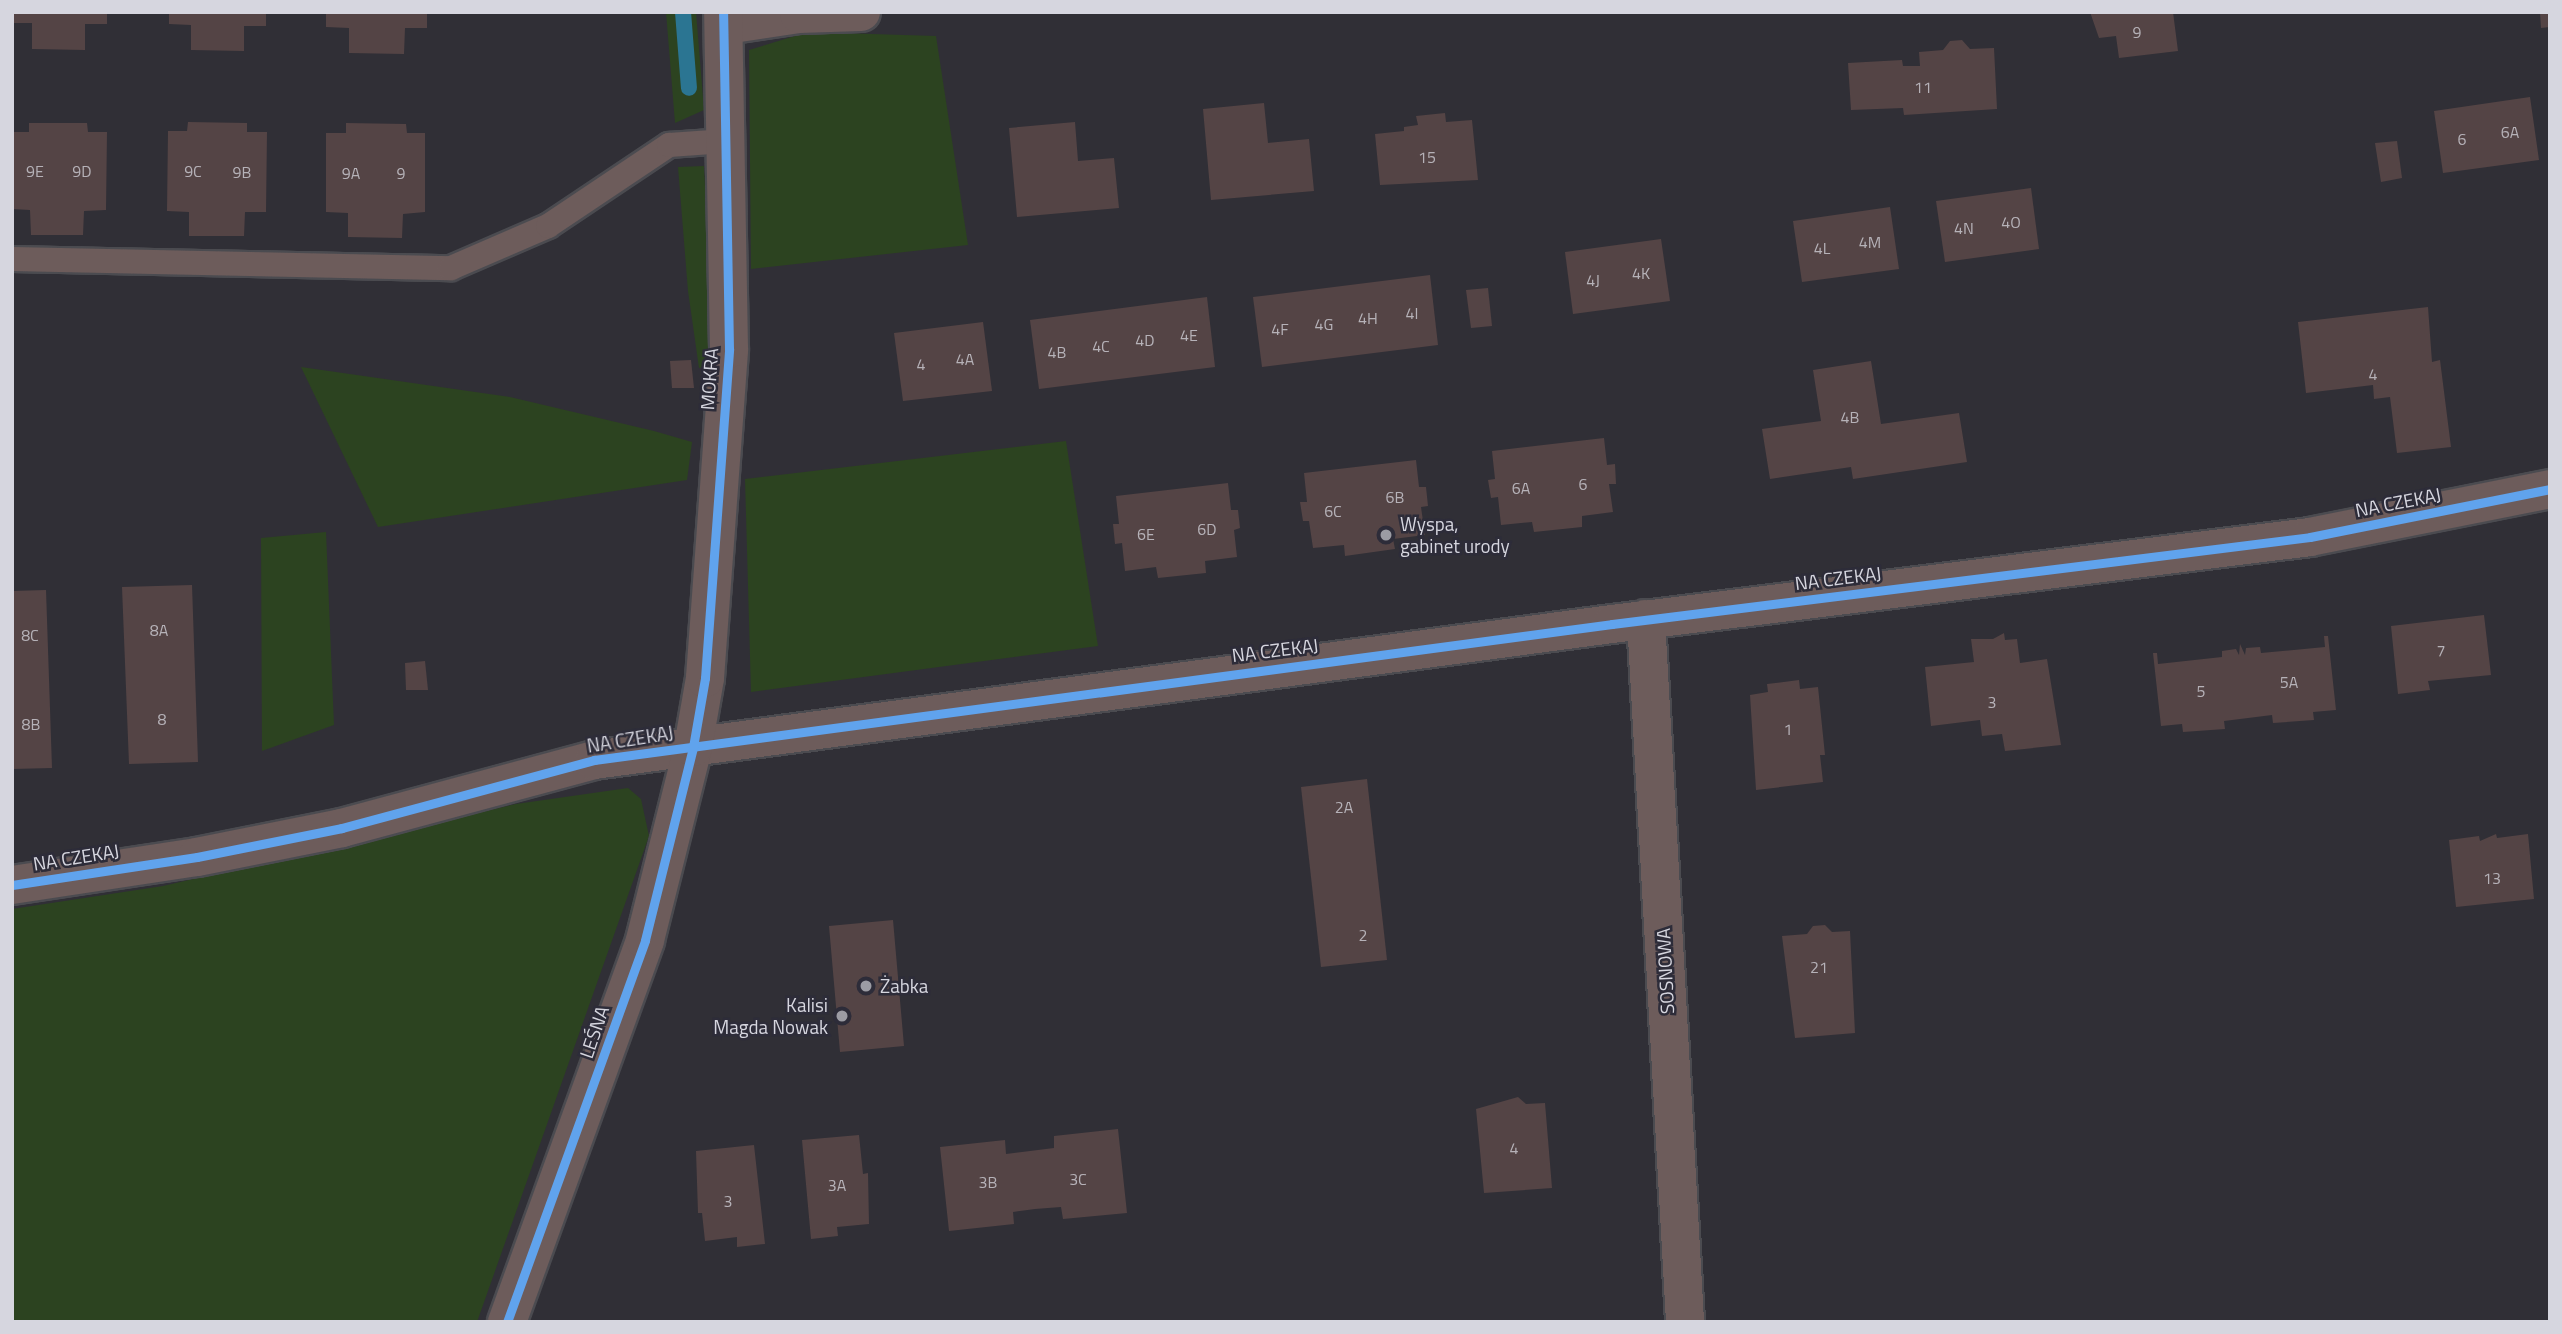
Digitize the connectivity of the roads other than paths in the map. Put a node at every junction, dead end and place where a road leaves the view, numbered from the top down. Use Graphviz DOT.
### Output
graph roads {
  1 [pos="860,12"];
  2 [pos="725,19"];
  3 [pos="726,141"];
  4 [pos="12,259"];
  5 [pos="2550,489"];
  6 [pos="1646,619"];
  7 [pos="693,747"];
  8 [pos="12,885"];
  9 [pos="507,1322"];
  10 [pos="1685,1322"];
  1 -- 2 [label="street"];
  2 -- 3 [label="street, MOKRA"];
  3 -- 4 [label="lane"];
  3 -- 7 [label="street, MOKRA"];
  5 -- 6 [label="street, NA CZEKAJ"];
  6 -- 7 [label="street, NA CZEKAJ"];
  6 -- 10 [label="street, SOSNOWA"];
  7 -- 8 [label="street, NA CZEKAJ"];
  7 -- 9 [label="street, LEŚNA"];
}
